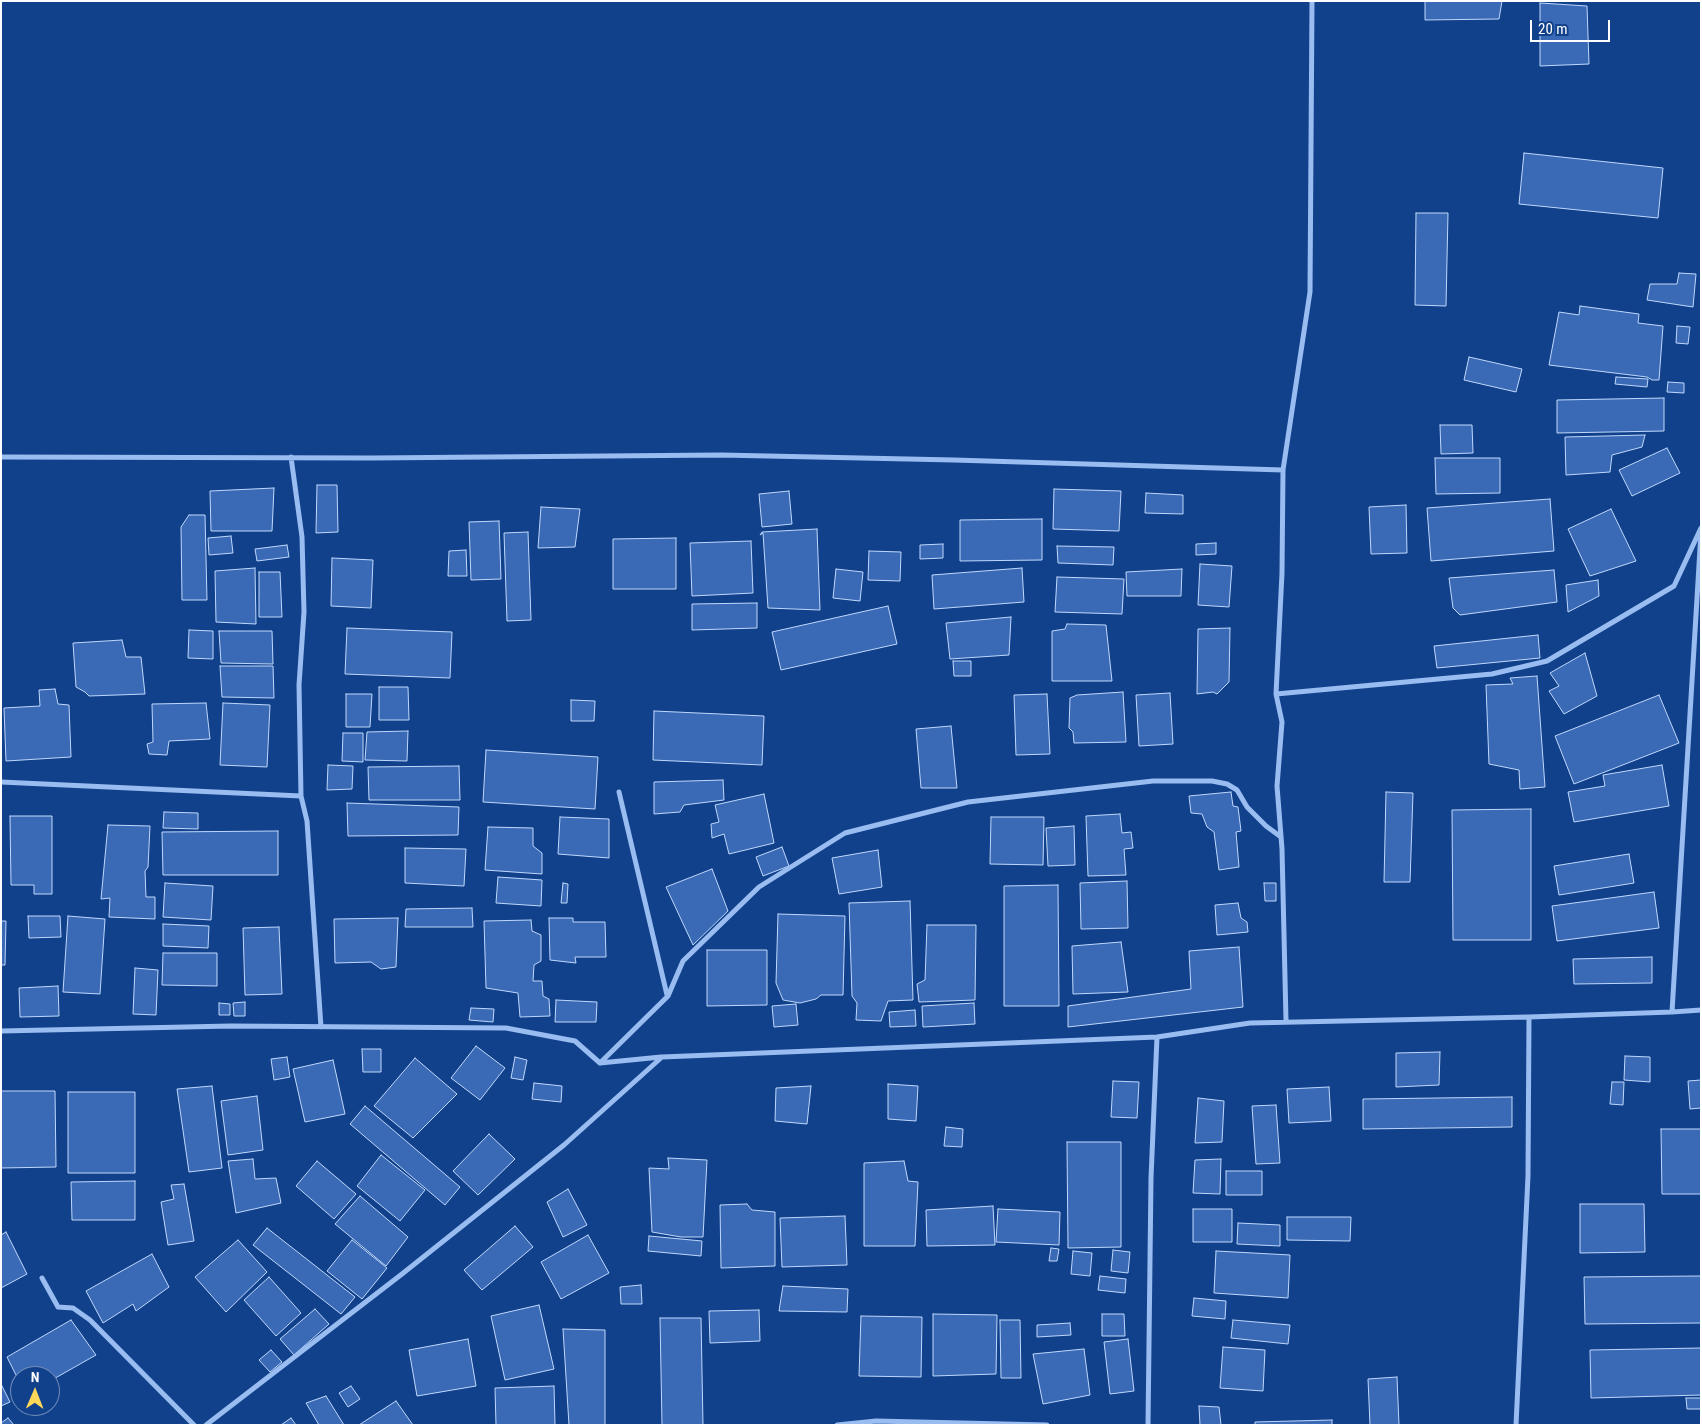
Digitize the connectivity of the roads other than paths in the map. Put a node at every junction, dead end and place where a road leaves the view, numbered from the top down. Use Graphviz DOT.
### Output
graph roads {
  1 [pos="1312,1"];
  2 [pos="1,457"];
  3 [pos="291,457"];
  4 [pos="1283,470"];
  5 [pos="1701,528"];
  6 [pos="1701,532"];
  7 [pos="1276,694"];
  8 [pos="1,782"];
  9 [pos="619,792"];
  10 [pos="301,796"];
  11 [pos="1281,837"];
  12 [pos="668,996"];
  13 [pos="1701,1010"];
  14 [pos="1672,1012"];
  15 [pos="1529,1016"];
  16 [pos="1286,1021"];
  17 [pos="321,1027"];
  18 [pos="1,1031"];
  19 [pos="1157,1037"];
  20 [pos="662,1057"];
  21 [pos="600,1063"];
  22 [pos="42,1278"];
  23 [pos="194,1425"];
  24 [pos="206,1425"];
  25 [pos="837,1425"];
  26 [pos="1047,1425"];
  27 [pos="1148,1425"];
  28 [pos="1516,1425"];
  1 -- 4 [label="street"];
  2 -- 3 [label="street"];
  3 -- 4 [label="street"];
  3 -- 10 [label="street"];
  4 -- 7 [label="street"];
  5 -- 7 [label="street"];
  6 -- 14 [label="street"];
  7 -- 11 [label="street"];
  8 -- 10 [label="street"];
  9 -- 12 [label="street"];
  10 -- 17 [label="street"];
  11 -- 12 [label="street"];
  11 -- 16 [label="street"];
  12 -- 21 [label="street"];
  13 -- 14 [label="street"];
  14 -- 15 [label="street"];
  15 -- 16 [label="street"];
  15 -- 28 [label="street"];
  16 -- 19 [label="street"];
  17 -- 18 [label="street"];
  17 -- 21 [label="street"];
  19 -- 20 [label="street"];
  19 -- 27 [label="street"];
  20 -- 21 [label="street"];
  20 -- 24 [label="street"];
  22 -- 23 [label="street"];
  25 -- 26 [label="street"];
}
